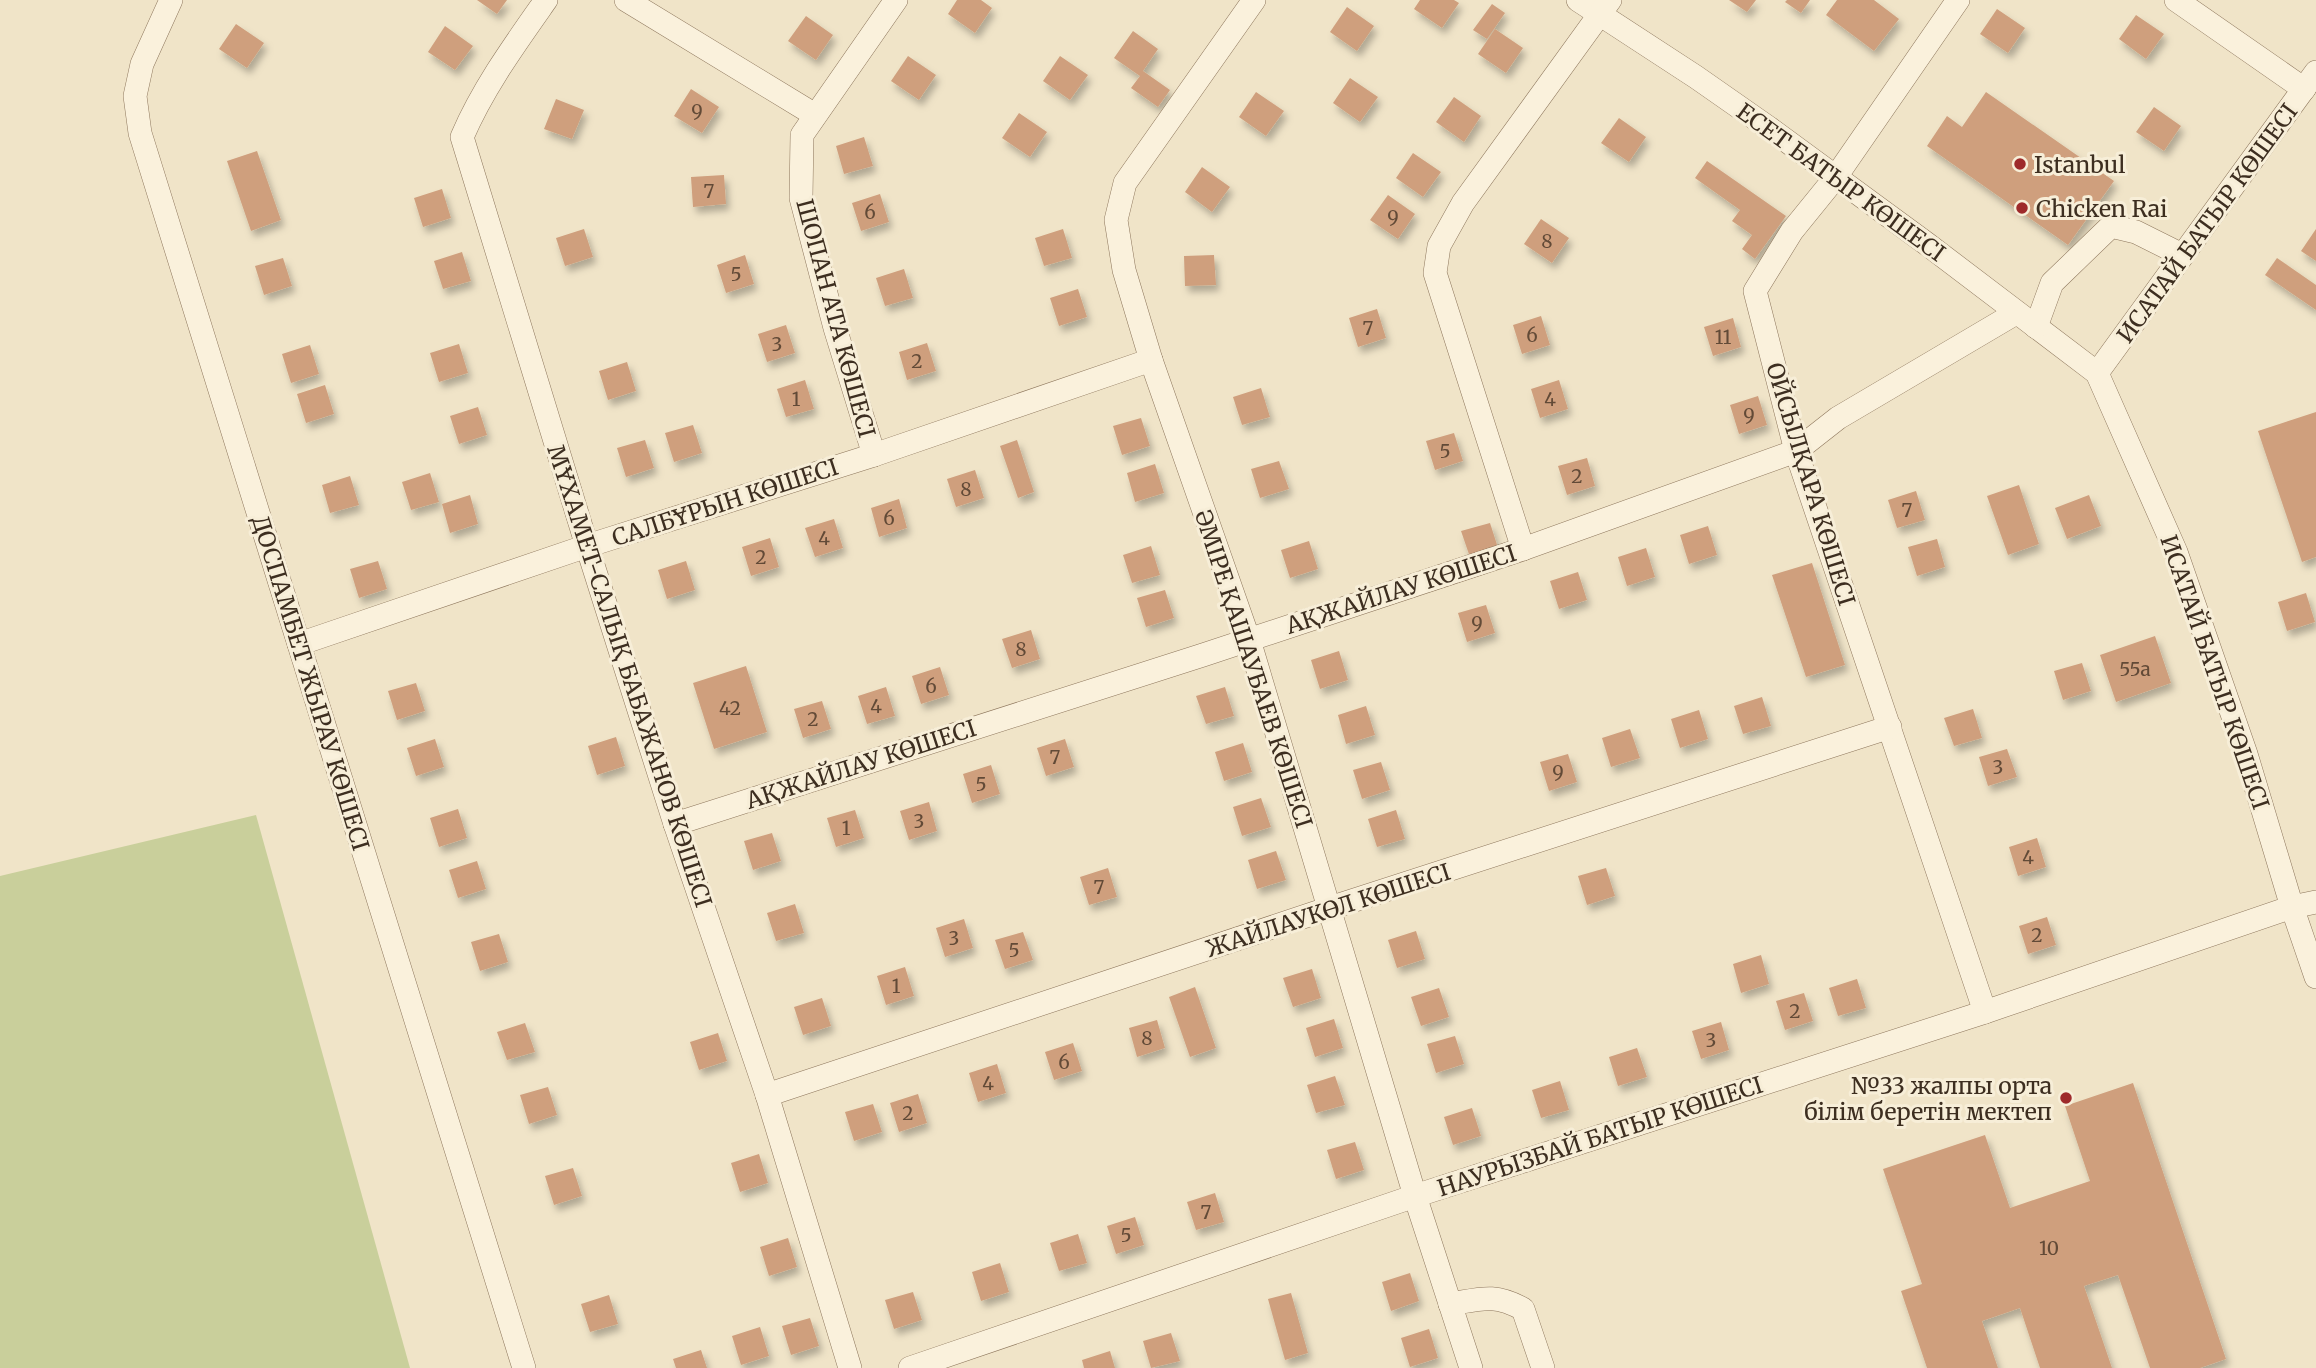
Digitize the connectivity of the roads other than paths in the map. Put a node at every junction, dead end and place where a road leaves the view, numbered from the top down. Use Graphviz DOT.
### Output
graph roads {
  1 [pos="171,0"];
  2 [pos="546,0"];
  3 [pos="626,0"];
  4 [pos="896,0"];
  5 [pos="1254,0"];
  6 [pos="1578,0"];
  7 [pos="1958,0"];
  8 [pos="2176,0"];
  9 [pos="1605,7"];
  10 [pos="2310,81"];
  11 [pos="816,115"];
  12 [pos="1835,178"];
  13 [pos="2182,255"];
  14 [pos="2016,313"];
  15 [pos="2036,327"];
  16 [pos="1151,360"];
  17 [pos="2097,373"];
  18 [pos="1797,451"];
  19 [pos="874,455"];
  20 [pos="587,546"];
  21 [pos="1523,549"];
  22 [pos="1249,640"];
  23 [pos="299,644"];
  24 [pos="1890,727"];
  25 [pos="675,824"];
  26 [pos="2316,902"];
  27 [pos="2292,907"];
  28 [pos="1330,908"];
  29 [pos="2316,977"];
  30 [pos="1986,1012"];
  31 [pos="767,1095"];
  32 [pos="1415,1196"];
  33 [pos="1450,1304"];
  34 [pos="524,1368"];
  35 [pos="850,1368"];
  36 [pos="910,1368"];
  37 [pos="1471,1368"];
  38 [pos="1543,1368"];
  1 -- 23 [label="street, ДОСПАМБЕТ ЖЫРАУ КӨШЕСІ"];
  2 -- 20 [label="street, МҰХАМЕТ-САЛЫҚ БАБАЖАНОВ КӨШЕСІ"];
  3 -- 11 [label="street"];
  4 -- 11 [label="street, ШОПАН АТА КӨШЕСІ"];
  5 -- 16 [label="street, ӘМІРЕ ҚАШАУБАЕВ КӨШЕСІ"];
  6 -- 9 [label="street, ЕСЕТ БАТЫР КӨШЕСІ"];
  7 -- 12 [label="street, ОЙСЫЛҚАРА КӨШЕСІ"];
  8 -- 10 [label="street"];
  9 -- 12 [label="street, ЕСЕТ БАТЫР КӨШЕСІ"];
  9 -- 21 [label="street"];
  10 -- 13 [label="street, ИСАТАЙ БАТЫР КӨШЕСІ"];
  11 -- 19 [label="street, ШОПАН АТА КӨШЕСІ"];
  12 -- 14 [label="street, ЕСЕТ БАТЫР КӨШЕСІ"];
  12 -- 18 [label="street, ОЙСЫЛҚАРА КӨШЕСІ"];
  13 -- 15 [label="street"];
  13 -- 17 [label="street, ИСАТАЙ БАТЫР КӨШЕСІ"];
  14 -- 15 [label="street, ЕСЕТ БАТЫР КӨШЕСІ"];
  14 -- 18 [label="street, АҚЖАЙЛАУ КӨШЕСІ"];
  15 -- 17 [label="street, ЕСЕТ БАТЫР КӨШЕСІ"];
  16 -- 19 [label="street, САЛБҰРЫН КӨШЕСІ"];
  16 -- 22 [label="street, ӘМІРЕ ҚАШАУБАЕВ КӨШЕСІ"];
  17 -- 27 [label="street, ИСАТАЙ БАТЫР КӨШЕСІ"];
  18 -- 21 [label="street, АҚЖАЙЛАУ КӨШЕСІ"];
  18 -- 24 [label="street, ОЙСЫЛҚАРА КӨШЕСІ"];
  19 -- 20 [label="street, САЛБҰРЫН КӨШЕСІ"];
  20 -- 23 [label="street, САЛБҰРЫН КӨШЕСІ"];
  20 -- 25 [label="street, МҰХАМЕТ-САЛЫҚ БАБАЖАНОВ КӨШЕСІ"];
  21 -- 22 [label="street, АҚЖАЙЛАУ КӨШЕСІ"];
  22 -- 25 [label="street, АҚЖАЙЛАУ КӨШЕСІ"];
  22 -- 28 [label="street, ӘМІРЕ ҚАШАУБАЕВ КӨШЕСІ"];
  23 -- 34 [label="street, ДОСПАМБЕТ ЖЫРАУ КӨШЕСІ"];
  24 -- 28 [label="street, ЖАЙЛАУКӨЛ КӨШЕСІ"];
  24 -- 30 [label="street, ОЙСЫЛҚАРА КӨШЕСІ"];
  25 -- 31 [label="street, МҰХАМЕТ-САЛЫҚ БАБАЖАНОВ КӨШЕСІ"];
  26 -- 27 [label="street, НАУРЫЗБАЙ БАТЫР КӨШЕСІ"];
  27 -- 29 [label="street, ИСАТАЙ БАТЫР КӨШЕСІ"];
  27 -- 30 [label="street, НАУРЫЗБАЙ БАТЫР КӨШЕСІ"];
  28 -- 31 [label="street, ЖАЙЛАУКӨЛ КӨШЕСІ"];
  28 -- 32 [label="street, ӘМІРЕ ҚАШАУБАЕВ КӨШЕСІ"];
  30 -- 32 [label="street, НАУРЫЗБАЙ БАТЫР КӨШЕСІ"];
  31 -- 35 [label="street, МҰХАМЕТ-САЛЫҚ БАБАЖАНОВ КӨШЕСІ"];
  32 -- 33 [label="street, ӘМІРЕ ҚАШАУБАЕВ КӨШЕСІ"];
  32 -- 36 [label="street, НАУРЫЗБАЙ БАТЫР КӨШЕСІ"];
  33 -- 37 [label="street, ӘМІРЕ ҚАШАУБАЕВ КӨШЕСІ"];
  33 -- 38 [label="street"];
}
